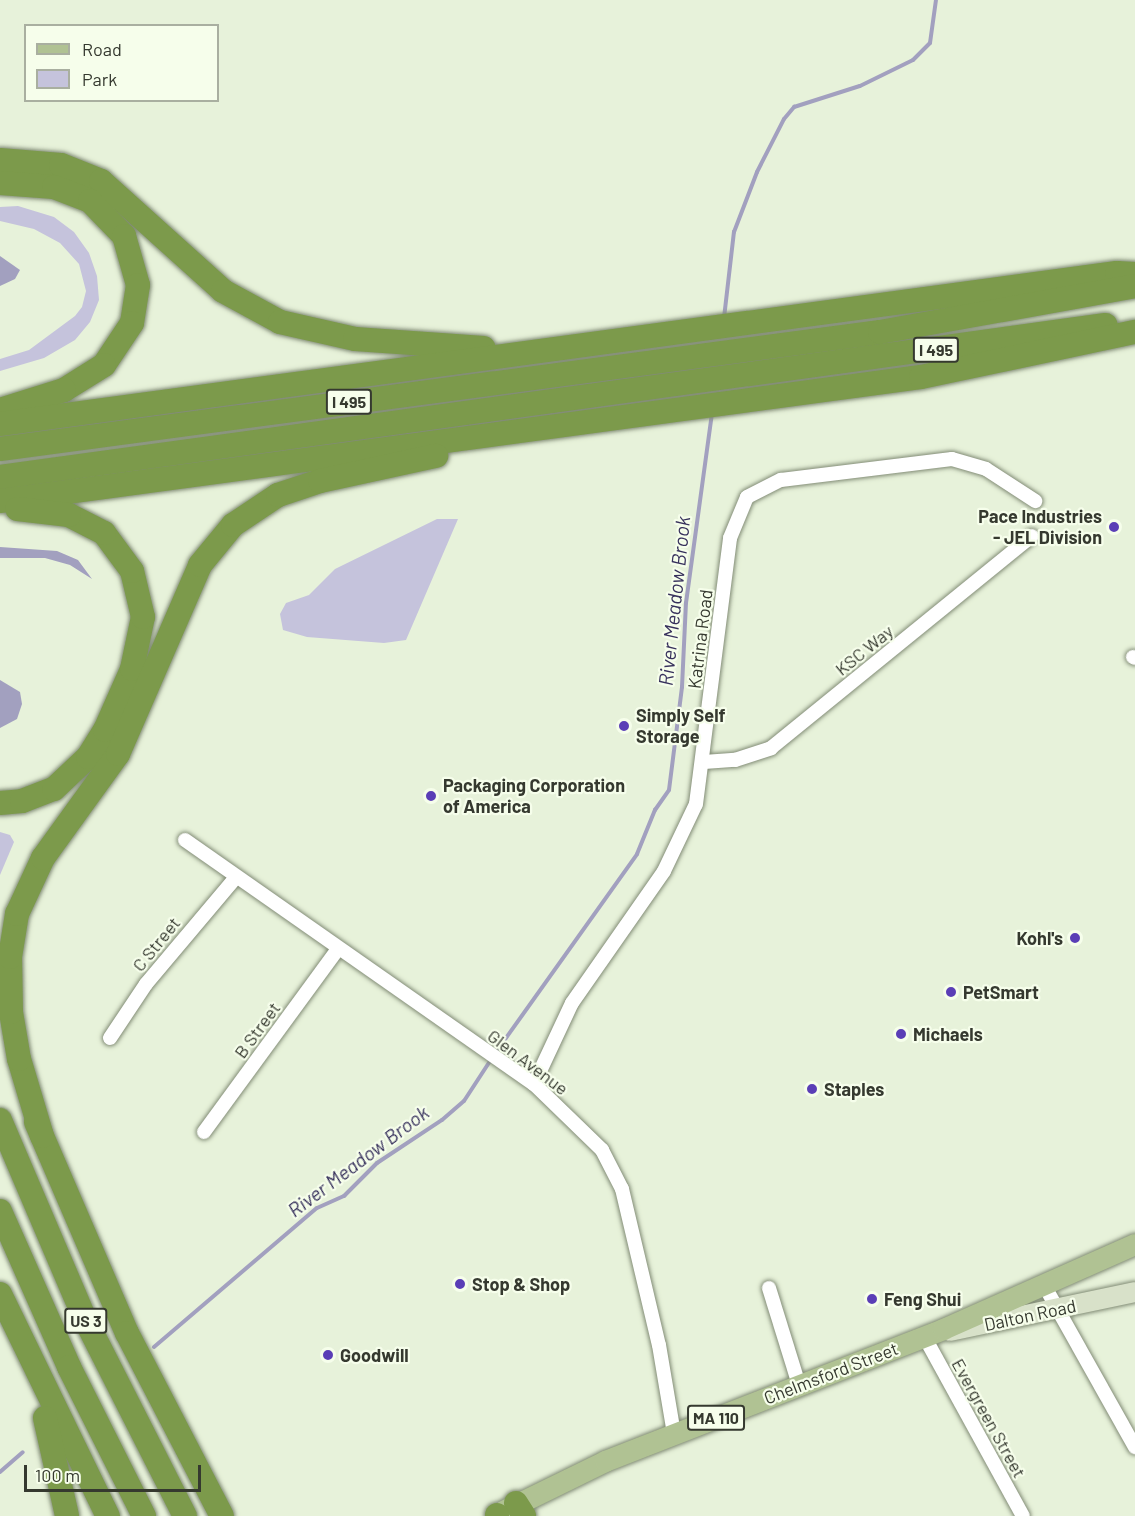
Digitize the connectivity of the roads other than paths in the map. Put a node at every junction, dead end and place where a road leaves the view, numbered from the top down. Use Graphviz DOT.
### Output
graph roads {
  1 [pos="0,160"];
  2 [pos="0,183"];
  3 [pos="1135,274"];
  4 [pos="1135,286"];
  5 [pos="1135,320"];
  6 [pos="1135,332"];
  7 [pos="537,354"];
  8 [pos="0,410"];
  9 [pos="618,418"];
  10 [pos="0,424"];
  11 [pos="0,449"];
  12 [pos="0,477"];
  13 [pos="0,501"];
  14 [pos="1035,501"];
  15 [pos="0,510"];
  16 [pos="1032,536"];
  17 [pos="704,762"];
  18 [pos="0,803"];
  19 [pos="185,840"];
  20 [pos="236,878"];
  21 [pos="338,949"];
  22 [pos="0,1036"];
  23 [pos="110,1038"];
  24 [pos="534,1084"];
  25 [pos="0,1120"];
  26 [pos="204,1131"];
  27 [pos="42,1136"];
  28 [pos="0,1211"];
  29 [pos="1135,1244"];
  30 [pos="1044,1285"];
  31 [pos="770,1288"];
  32 [pos="1135,1292"];
  33 [pos="0,1294"];
  34 [pos="1060,1310"];
  35 [pos="17,1333"];
  36 [pos="924,1336"];
  37 [pos="799,1385"];
  38 [pos="674,1434"];
  39 [pos="1135,1448"];
  40 [pos="506,1513"];
  41 [pos="67,1516"];
  42 [pos="108,1516"];
  43 [pos="144,1516"];
  44 [pos="185,1516"];
  45 [pos="222,1516"];
  46 [pos="1023,1516"];
  1 -- 7 [label="highway"];
  2 -- 8 [label="highway"];
  3 -- 7 [label="highway"];
  4 -- 11 [label="highway, I 495"];
  5 -- 12 [label="highway, I 495"];
  6 -- 9 [label="highway"];
  7 -- 10 [label="highway"];
  9 -- 13 [label="highway"];
  9 -- 27 [label="highway"];
  14 -- 17 [label="street, Katrina Road"];
  15 -- 18 [label="highway"];
  16 -- 17 [label="street, KSC Way"];
  17 -- 24 [label="street, Katrina Road"];
  19 -- 20 [label="street, Glen Avenue"];
  20 -- 21 [label="street, Glen Avenue"];
  20 -- 23 [label="street, C Street"];
  21 -- 24 [label="street, Glen Avenue"];
  21 -- 26 [label="street, B Street"];
  22 -- 27 [label="highway"];
  24 -- 38 [label="street, Glen Avenue"];
  25 -- 44 [label="highway, US 3"];
  27 -- 45 [label="highway"];
  28 -- 43 [label="highway, US 3"];
  29 -- 30 [label="main road, Chelmsford Street / MA 110"];
  30 -- 34 [label="street"];
  30 -- 36 [label="main road, Chelmsford Street / MA 110"];
  31 -- 37 [label="street"];
  32 -- 34 [label="street, Dalton Road"];
  33 -- 35 [label="highway"];
  34 -- 36 [label="street, Dalton Road"];
  34 -- 39 [label="street"];
  35 -- 41 [label="highway"];
  35 -- 42 [label="highway"];
  36 -- 37 [label="main road, Chelmsford Street / MA 110"];
  36 -- 46 [label="street, Evergreen Street"];
  37 -- 38 [label="main road, Chelmsford Street / MA 110"];
  38 -- 40 [label="main road, Chelmsford Street / MA 110"];
}
